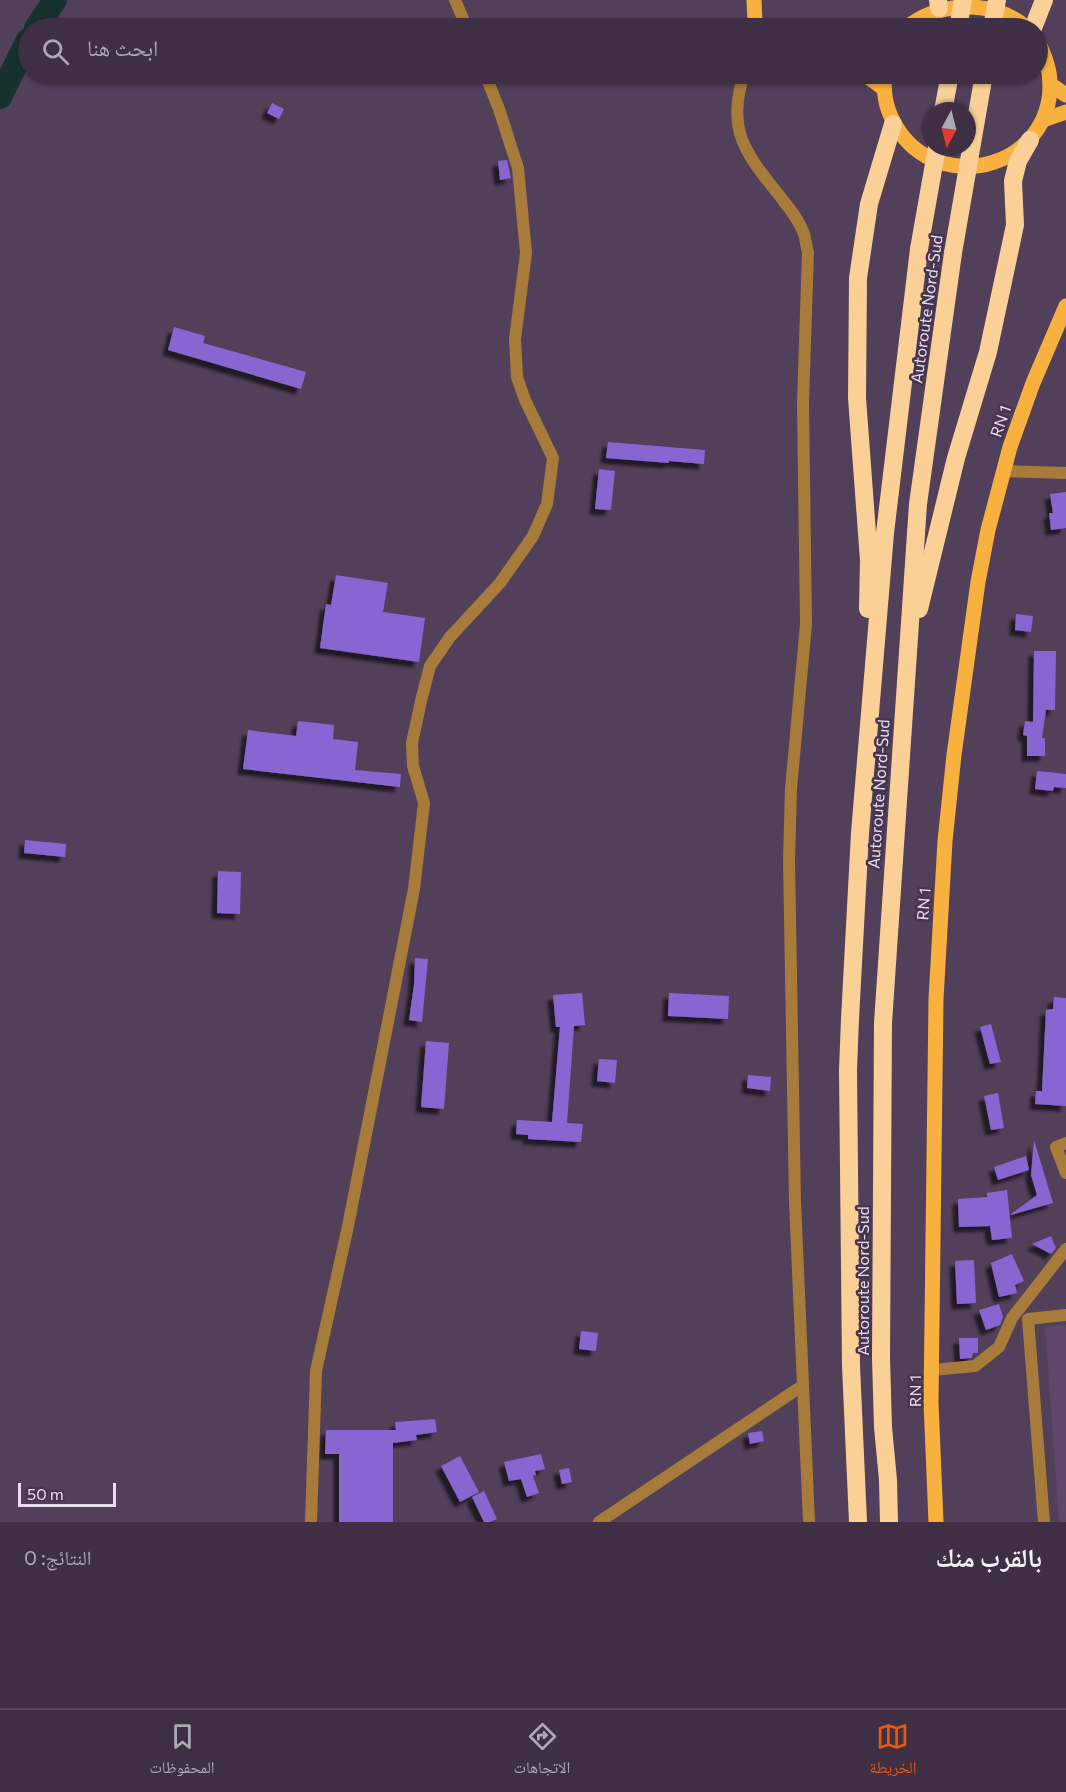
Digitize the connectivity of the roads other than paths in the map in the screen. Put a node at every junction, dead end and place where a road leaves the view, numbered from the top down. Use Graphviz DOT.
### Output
graph roads {
  1 [pos="455,0"];
  2 [pos="754,0"];
  3 [pos="963,0"];
  4 [pos="997,0"];
  5 [pos="1044,0"];
  6 [pos="938,4"];
  7 [pos="462,18"];
  8 [pos="756,18"];
  9 [pos="919,18"];
  10 [pos="960,18"];
  11 [pos="994,18"];
  12 [pos="1014,18"];
  13 [pos="1037,18"];
  14 [pos="1048,70"];
  15 [pos="489,84"];
  16 [pos="741,84"];
  17 [pos="884,84"];
  18 [pos="948,84"];
  19 [pos="982,84"];
  20 [pos="1050,84"];
  21 [pos="1066,95"];
  22 [pos="945,102"];
  23 [pos="1066,112"];
  24 [pos="1043,120"];
  25 [pos="893,124"];
  26 [pos="1030,140"];
  27 [pos="935,156"];
  28 [pos="1066,306"];
  29 [pos="1004,471"];
  30 [pos="1066,473"];
  31 [pos="908,648"];
  32 [pos="876,650"];
  33 [pos="1066,1143"];
  34 [pos="1066,1173"];
  35 [pos="1066,1250"];
  36 [pos="1066,1316"];
  37 [pos="932,1370"];
  38 [pos="802,1386"];
  39 [pos="311,1522"];
  40 [pos="599,1522"];
  41 [pos="809,1522"];
  42 [pos="858,1522"];
  43 [pos="889,1522"];
  44 [pos="936,1522"];
  45 [pos="1044,1522"];
  1 -- 7 [label="street"];
  2 -- 8 [label="main road"];
  3 -- 10 [label="highway, bridge"];
  4 -- 11 [label="highway, bridge"];
  5 -- 13 [label="highway"];
  6 -- 9 [label="main road"];
  6 -- 12 [label="main road"];
  14 -- 20 [label="main road"];
  15 -- 39 [label="street"];
  16 -- 38 [label="street"];
  17 -- 25 [label="main road"];
  18 -- 22 [label="highway"];
  19 -- 31 [label="highway, Autoroute Nord-Sud, bridge"];
  20 -- 21 [label="main road"];
  20 -- 24 [label="main road"];
  23 -- 24 [label="main road"];
  24 -- 26 [label="main road"];
  25 -- 26 [label="main road"];
  25 -- 32 [label="highway"];
  26 -- 31 [label="highway"];
  27 -- 32 [label="highway, Autoroute Nord-Sud, bridge"];
  28 -- 29 [label="main road, RN 1"];
  29 -- 30 [label="street"];
  29 -- 37 [label="main road, RN 1"];
  31 -- 43 [label="highway, Autoroute Nord-Sud"];
  32 -- 42 [label="highway, Autoroute Nord-Sud"];
  33 -- 34 [label="street"];
  35 -- 37 [label="street"];
  36 -- 45 [label="street"];
  37 -- 44 [label="main road, RN 1"];
  38 -- 40 [label="street"];
  38 -- 41 [label="street"];
}
